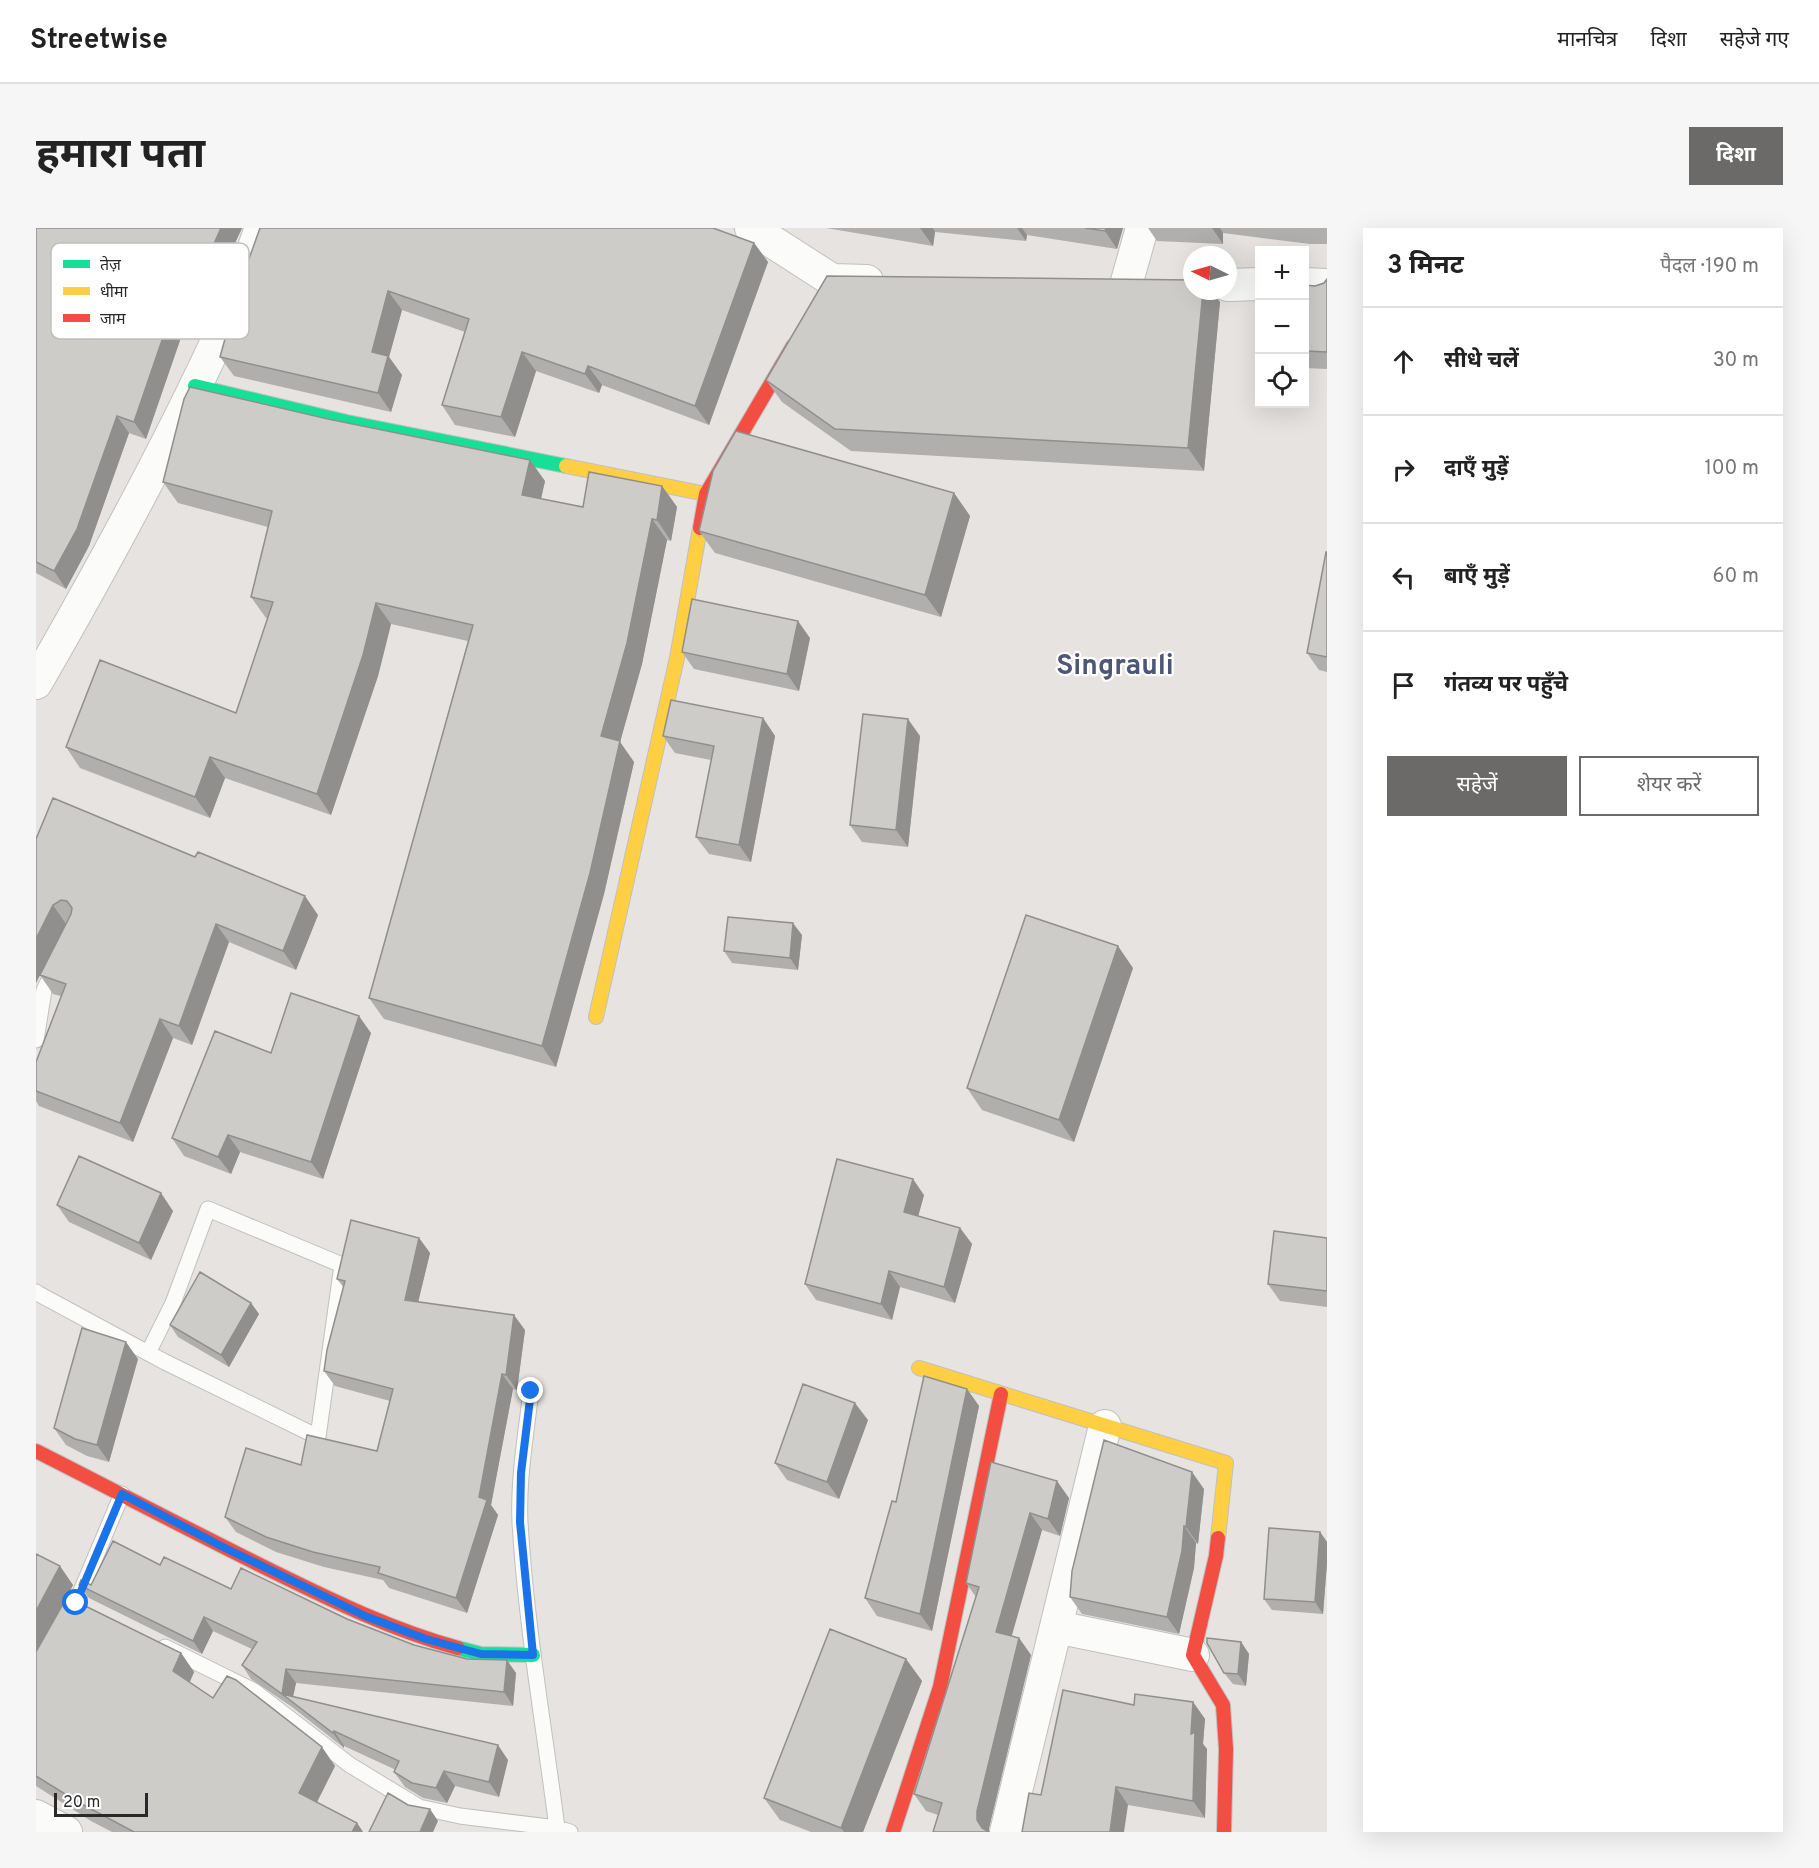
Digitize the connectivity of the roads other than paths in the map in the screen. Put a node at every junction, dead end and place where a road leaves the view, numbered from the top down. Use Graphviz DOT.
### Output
graph roads {
  1 [pos="261,228"];
  2 [pos="751,228"];
  3 [pos="1142,228"];
  4 [pos="249,260"];
  5 [pos="891,281"];
  6 [pos="1255,284"];
  7 [pos="1309,284"];
  8 [pos="1159,285"];
  9 [pos="1237,285"];
  10 [pos="1327,285"];
  11 [pos="802,331"];
  12 [pos="218,339"];
  13 [pos="195,386"];
  14 [pos="706,494"];
  15 [pos="45,646"];
  16 [pos="36,683"];
  17 [pos="60,959"];
  18 [pos="596,1017"];
  19 [pos="36,1040"];
  20 [pos="36,1292"];
  21 [pos="148,1353"];
  22 [pos="919,1368"];
  23 [pos="531,1391"];
  24 [pos="1001,1394"];
  25 [pos="1105,1426"];
  26 [pos="36,1451"];
  27 [pos="122,1494"];
  28 [pos="78,1608"];
  29 [pos="1056,1627"];
  30 [pos="149,1639"];
  31 [pos="533,1655"];
  32 [pos="1193,1655"];
  33 [pos="36,1816"];
  34 [pos="563,1830"];
  35 [pos="66,1832"];
  36 [pos="893,1832"];
  37 [pos="1006,1832"];
  38 [pos="1224,1832"];
  1 -- 4 [label="street"];
  2 -- 5 [label="street"];
  3 -- 8 [label="street"];
  6 -- 9 [label="street"];
  7 -- 10 [label="street"];
  11 -- 14 [label="street"];
  12 -- 13 [label="street"];
  13 -- 14 [label="street"];
  13 -- 15 [label="street"];
  14 -- 18 [label="street"];
  15 -- 16 [label="street"];
  17 -- 19 [label="lane"];
  20 -- 21 [label="lane"];
  21 -- 21 [label="lane"];
  22 -- 24 [label="street"];
  23 -- 31 [label="lane"];
  24 -- 25 [label="street"];
  24 -- 36 [label="street"];
  25 -- 29 [label="street"];
  25 -- 32 [label="street"];
  26 -- 27 [label="street"];
  27 -- 28 [label="lane"];
  27 -- 31 [label="street"];
  29 -- 32 [label="street"];
  29 -- 37 [label="street"];
  30 -- 34 [label="lane"];
  31 -- 34 [label="lane"];
  32 -- 38 [label="street"];
  33 -- 35 [label="street"];
}
